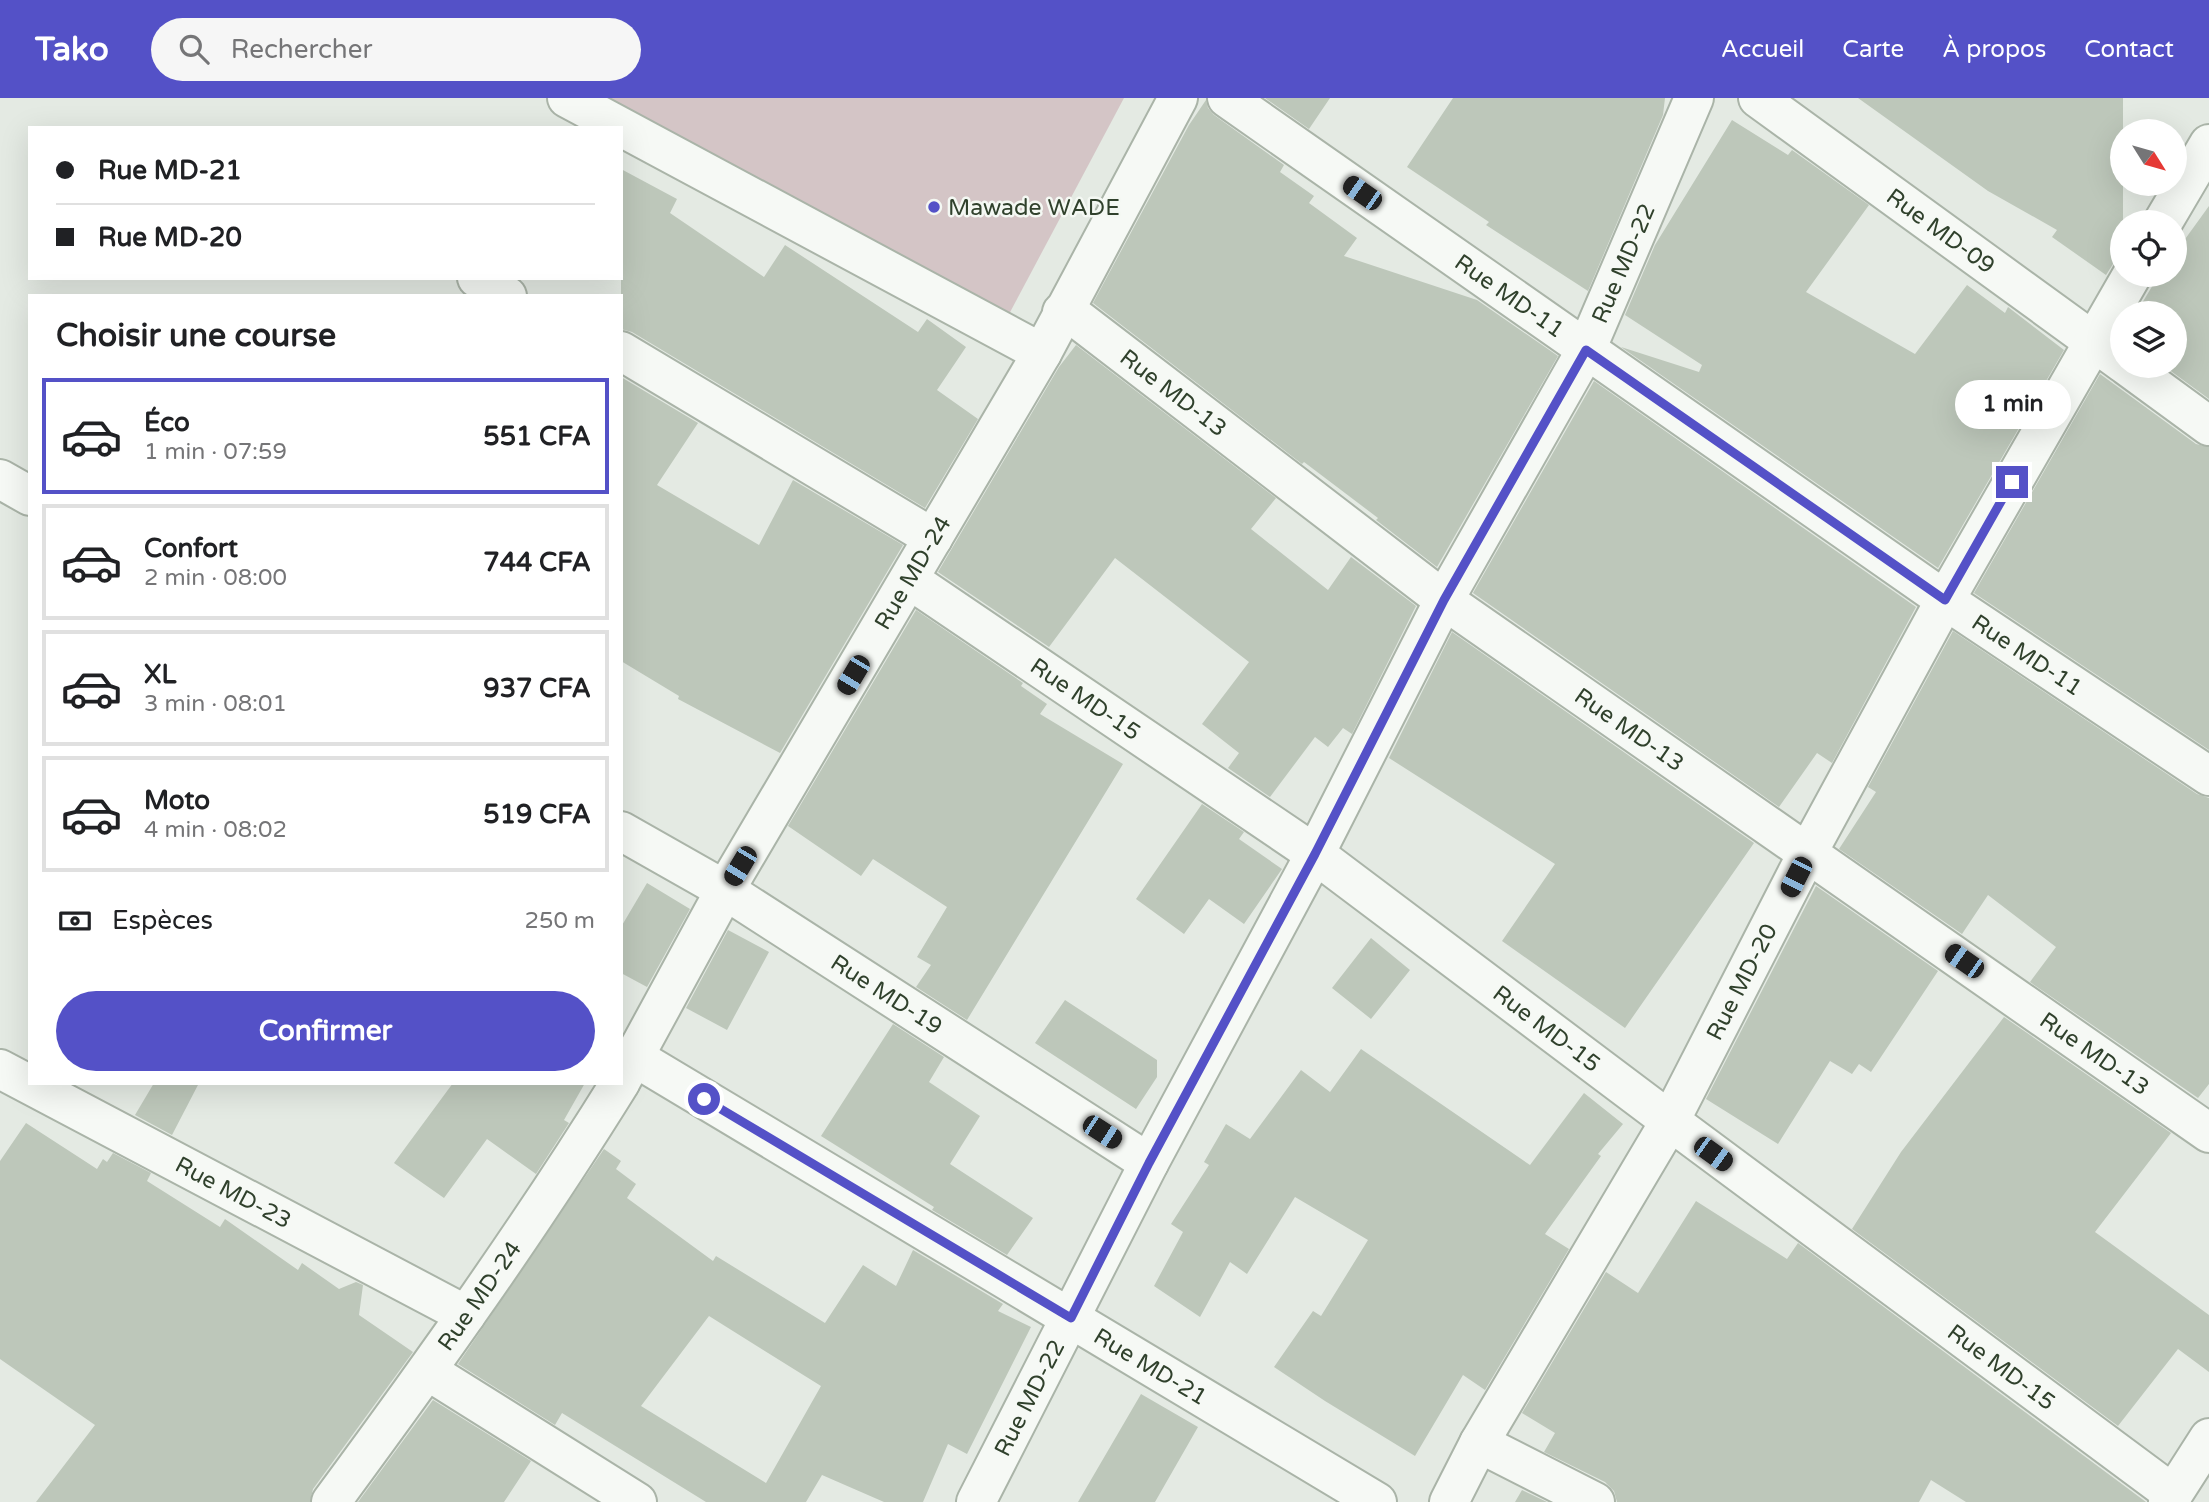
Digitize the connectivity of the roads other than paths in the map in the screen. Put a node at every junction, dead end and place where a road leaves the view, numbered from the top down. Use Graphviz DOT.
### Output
graph roads {
  1 [pos="567,98"];
  2 [pos="1178,98"];
  3 [pos="1227,98"];
  4 [pos="1694,98"];
  5 [pos="1758,98"];
  6 [pos="619,126"];
  7 [pos="623,128"];
  8 [pos="2209,144"];
  9 [pos="2170,210"];
  10 [pos="480,280"];
  11 [pos="504,294"];
  12 [pos="1062,312"];
  13 [pos="1586,350"];
  14 [pos="623,352"];
  15 [pos="1042,353"];
  16 [pos="2110,354"];
  17 [pos="2110,363"];
  18 [pos="2143,378"];
  19 [pos="2209,426"];
  20 [pos="0,479"];
  21 [pos="28,495"];
  22 [pos="933,538"];
  23 [pos="910,580"];
  24 [pos="1444,600"];
  25 [pos="1945,600"];
  26 [pos="2209,776"];
  27 [pos="623,832"];
  28 [pos="1808,852"];
  29 [pos="1315,854"];
  30 [pos="725,890"];
  31 [pos="0,1069"];
  32 [pos="626,1074"];
  33 [pos="28,1084"];
  34 [pos="30,1085"];
  35 [pos="619,1085"];
  36 [pos="1670,1121"];
  37 [pos="2209,1133"];
  38 [pos="1149,1163"];
  39 [pos="466,1315"];
  40 [pos="1071,1318"];
  41 [pos="428,1371"];
  42 [pos="2209,1438"];
  43 [pos="1479,1443"];
  44 [pos="583,1488"];
  45 [pos="2170,1498"];
  46 [pos="331,1502"];
  47 [pos="637,1502"];
  48 [pos="976,1502"];
  49 [pos="1377,1502"];
  50 [pos="1449,1502"];
  51 [pos="1595,1502"];
  1 -- 6 [label="street"];
  2 -- 12 [label="street, Rue MD-24"];
  3 -- 13 [label="street, Rue MD-11"];
  4 -- 13 [label="street, Rue MD-22"];
  5 -- 16 [label="street, Rue MD-09"];
  7 -- 15 [label="street"];
  8 -- 9 [label="street"];
  10 -- 11 [label="street"];
  12 -- 15 [label="street, Rue MD-24"];
  12 -- 24 [label="street, Rue MD-13"];
  13 -- 24 [label="street, Rue MD-22"];
  13 -- 25 [label="street, Rue MD-11"];
  14 -- 22 [label="street"];
  15 -- 22 [label="street, Rue MD-24"];
  17 -- 25 [label="street, Rue MD-20"];
  18 -- 19 [label="street, Rue MD-09"];
  20 -- 21 [label="street"];
  22 -- 23 [label="street, Rue MD-24"];
  23 -- 29 [label="street, Rue MD-15"];
  23 -- 30 [label="street, Rue MD-24"];
  24 -- 28 [label="street, Rue MD-13"];
  24 -- 29 [label="street, Rue MD-22"];
  25 -- 26 [label="street, Rue MD-11"];
  25 -- 28 [label="street, Rue MD-20"];
  27 -- 30 [label="street, Rue MD-19"];
  28 -- 36 [label="street, Rue MD-20"];
  28 -- 37 [label="street, Rue MD-13"];
  29 -- 36 [label="street, Rue MD-15"];
  29 -- 38 [label="street, Rue MD-22"];
  30 -- 32 [label="street, Rue MD-24"];
  30 -- 38 [label="street, Rue MD-19"];
  31 -- 33 [label="street, Rue MD-23"];
  32 -- 40 [label="street, Rue MD-21"];
  34 -- 39 [label="street, Rue MD-23"];
  35 -- 39 [label="street, Rue MD-24"];
  36 -- 43 [label="street, Rue MD-20"];
  36 -- 45 [label="street, Rue MD-15"];
  38 -- 40 [label="street, Rue MD-22"];
  39 -- 41 [label="street, Rue MD-24"];
  40 -- 48 [label="street, Rue MD-22"];
  40 -- 49 [label="street, Rue MD-21"];
  41 -- 44 [label="street"];
  41 -- 46 [label="street, Rue MD-24"];
  42 -- 45 [label="street"];
  43 -- 50 [label="street, Rue MD-20"];
  43 -- 51 [label="street"];
  44 -- 47 [label="street"];
}
